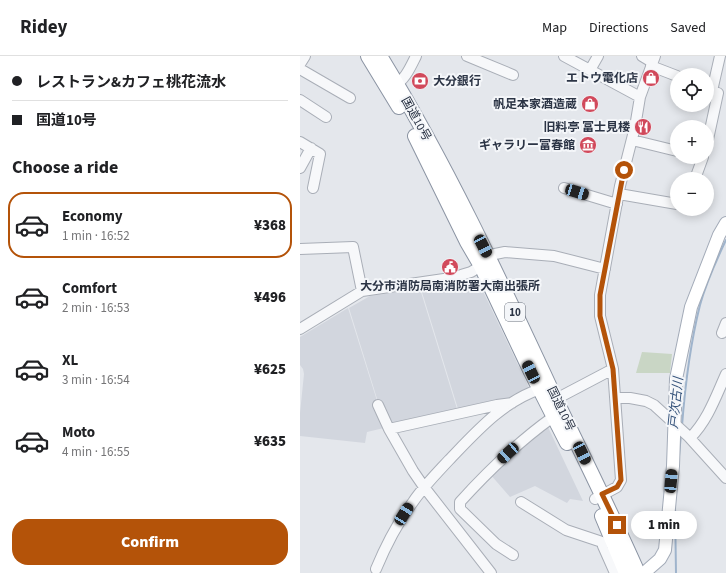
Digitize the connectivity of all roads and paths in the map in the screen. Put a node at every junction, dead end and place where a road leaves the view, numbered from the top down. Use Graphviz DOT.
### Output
graph roads {
  1 [pos="305,56"];
  2 [pos="368,56"];
  3 [pos="380,56"];
  4 [pos="416,56"];
  5 [pos="467,56"];
  6 [pos="564,56"];
  7 [pos="598,56"];
  8 [pos="642,56"];
  9 [pos="720,56"];
  10 [pos="652,61"];
  11 [pos="300,64"];
  12 [pos="300,69"];
  13 [pos="590,70"];
  14 [pos="670,72"];
  15 [pos="721,73"];
  16 [pos="513,75"];
  17 [pos="393,87"];
  18 [pos="716,92"];
  19 [pos="640,97"];
  20 [pos="350,98"];
  21 [pos="300,100"];
  22 [pos="326,117"];
  23 [pos="711,120"];
  24 [pos="632,140"];
  25 [pos="300,142"];
  26 [pos="311,148"];
  27 [pos="670,149"];
  28 [pos="300,168"];
  29 [pos="313,188"];
  30 [pos="564,188"];
  31 [pos="618,199"];
  32 [pos="670,203"];
  33 [pos="726,223"];
  34 [pos="300,249"];
  35 [pos="485,263"];
  36 [pos="605,269"];
  37 [pos="362,291"];
  38 [pos="300,329"];
  39 [pos="613,369"];
  40 [pos="726,374"];
  41 [pos="540,389"];
  42 [pos="615,398"];
  43 [pos="556,399"];
  44 [pos="512,403"];
  45 [pos="378,405"];
  46 [pos="553,417"];
  47 [pos="677,425"];
  48 [pos="389,429"];
  49 [pos="689,437"];
  50 [pos="726,478"];
  51 [pos="424,487"];
  52 [pos="599,496"];
  53 [pos="521,502"];
  54 [pos="609,542"];
  55 [pos="513,555"];
  56 [pos="610,560"];
  57 [pos="376,569"];
  58 [pos="491,573"];
  59 [pos="606,573"];
  60 [pos="615,573"];
  61 [pos="626,573"];
  62 [pos="638,573"];
  63 [pos="644,573"];
  1 -- 11 [label="street"];
  2 -- 17 [label="highway, 国道10号 / 10"];
  3 -- 17 [label="highway, 国道10号 / 10"];
  4 -- 17 [label="street"];
  5 -- 16 [label="street"];
  6 -- 13 [label="street"];
  7 -- 13 [label="street"];
  8 -- 10 [label="street"];
  9 -- 15 [label="street"];
  10 -- 14 [label="street"];
  10 -- 19 [label="street"];
  12 -- 20 [label="street"];
  13 -- 19 [label="street"];
  15 -- 18 [label="street"];
  17 -- 35 [label="highway, 国道10号 / 10"];
  18 -- 23 [label="street"];
  19 -- 24 [label="street"];
  21 -- 22 [label="street"];
  24 -- 27 [label="street"];
  24 -- 31 [label="street"];
  25 -- 26 [label="street"];
  26 -- 28 [label="street"];
  26 -- 29 [label="street"];
  30 -- 31 [label="street"];
  31 -- 32 [label="street"];
  31 -- 36 [label="street"];
  33 -- 47 [label="main road"];
  34 -- 37 [label="street"];
  35 -- 36 [label="street"];
  35 -- 37 [label="street"];
  35 -- 41 [label="highway, 国道10号 / 10"];
  35 -- 43 [label="highway, 国道10号 / 10"];
  36 -- 39 [label="street"];
  37 -- 38 [label="street"];
  39 -- 42 [label="street"];
  39 -- 43 [label="street"];
  40 -- 49 [label="street"];
  41 -- 44 [label="street"];
  41 -- 46 [label="highway, 国道10号 / 10"];
  42 -- 47 [label="street"];
  42 -- 52 [label="street"];
  43 -- 52 [label="highway, 国道10号 / 10"];
  44 -- 48 [label="street"];
  44 -- 51 [label="street"];
  45 -- 48 [label="street"];
  46 -- 52 [label="highway, 国道10号 / 10"];
  46 -- 55 [label="street"];
  47 -- 49 [label="street"];
  47 -- 63 [label="main road"];
  48 -- 51 [label="street"];
  49 -- 50 [label="street"];
  51 -- 57 [label="street"];
  51 -- 58 [label="street"];
  52 -- 54 [label="highway, 国道10号 / 10"];
  52 -- 62 [label="highway, 国道10号 / 10"];
  53 -- 54 [label="street"];
  54 -- 56 [label="street"];
  54 -- 61 [label="highway, 国道10号 / 10"];
  56 -- 59 [label="street"];
  56 -- 60 [label="street"];
}
